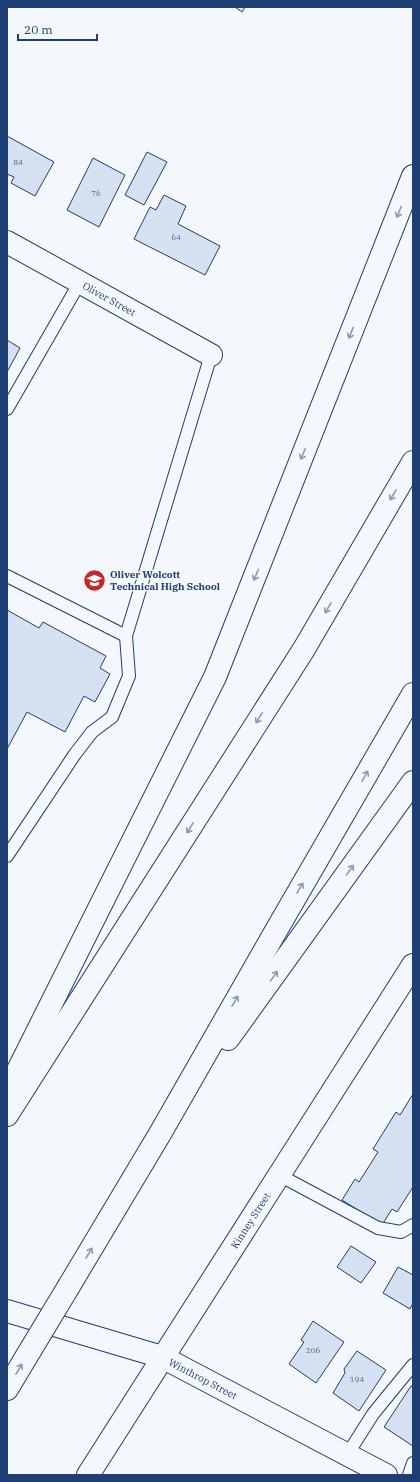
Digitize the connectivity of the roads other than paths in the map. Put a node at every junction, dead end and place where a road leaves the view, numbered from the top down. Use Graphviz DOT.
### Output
graph roads {
  1 [pos="413,176"];
  2 [pos="7,242"];
  3 [pos="80,282"];
  4 [pos="211,355"];
  5 [pos="7,409"];
  6 [pos="413,462"];
  7 [pos="7,576"];
  8 [pos="126,636"];
  9 [pos="413,694"];
  10 [pos="413,782"];
  11 [pos="7,856"];
  12 [pos="413,965"];
  13 [pos="7,1092"];
  14 [pos="7,1115"];
  15 [pos="161,1132"];
  16 [pos="279,1175"];
  17 [pos="413,1225"];
  18 [pos="7,1311"];
  19 [pos="162,1357"];
  20 [pos="413,1365"];
  21 [pos="7,1389"];
  22 [pos="348,1454"];
  23 [pos="413,1463"];
  24 [pos="88,1475"];
  25 [pos="386,1475"];
  26 [pos="409,1475"];
  1 -- 13 [label="main road, one-way"];
  2 -- 3 [label="main road, Oliver Street"];
  3 -- 4 [label="main road, Oliver Street"];
  3 -- 5 [label="lane"];
  4 -- 8 [label="lane"];
  6 -- 14 [label="main road, one-way"];
  7 -- 8 [label="lane"];
  8 -- 11 [label="lane"];
  15 -- 9 [label="main road, one-way"];
  15 -- 10 [label="main road, one-way"];
  12 -- 16 [label="main road, Kinney Street"];
  21 -- 15 [label="main road, one-way, bridge"];
  16 -- 17 [label="lane"];
  16 -- 19 [label="main road, Kinney Street"];
  18 -- 19 [label="main road, Winthrop Street"];
  19 -- 22 [label="main road, Winthrop Street"];
  19 -- 24 [label="main road, Kinney Street"];
  20 -- 22 [label="lane"];
  22 -- 25 [label="main road, Winthrop Street"];
  23 -- 26 [label="lane"];
}
